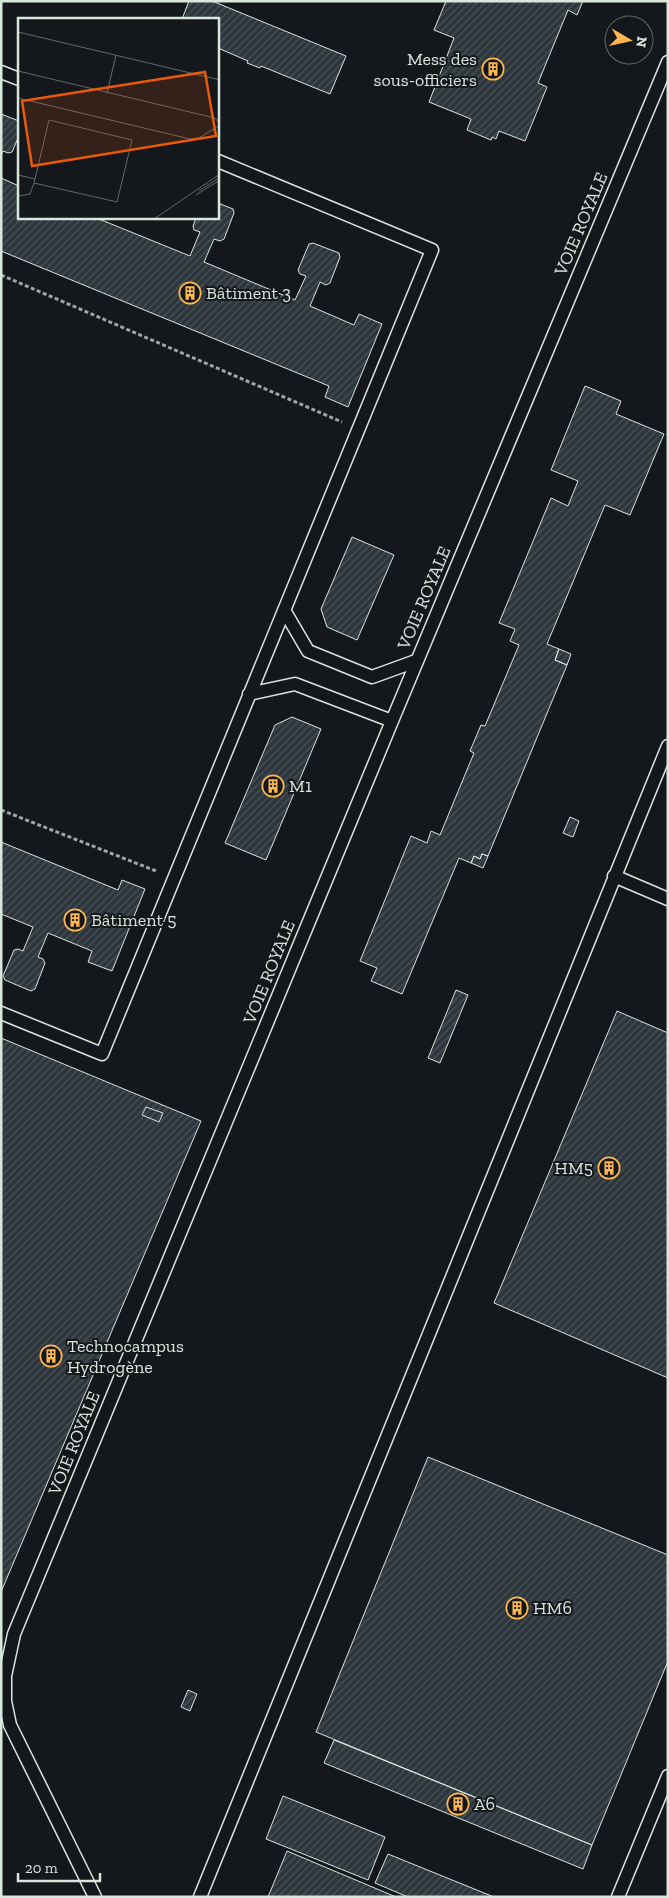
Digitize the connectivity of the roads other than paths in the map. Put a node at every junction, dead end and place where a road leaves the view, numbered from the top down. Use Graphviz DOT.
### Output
graph roads {
  1 [pos="668,62"];
  2 [pos="1,72"];
  3 [pos="18,79"];
  4 [pos="662,92"];
  5 [pos="219,161"];
  6 [pos="284,610"];
  7 [pos="416,661"];
  8 [pos="249,694"];
  9 [pos="392,721"];
  10 [pos="668,746"];
  11 [pos="614,876"];
  12 [pos="668,899"];
  13 [pos="1,1013"];
  14 [pos="668,1776"];
  15 [pos="95,1897"];
  16 [pos="200,1897"];
  17 [pos="618,1897"];
  1 -- 4 [label="lane, VOIE ROYALE"];
  2 -- 3 [label="lane"];
  4 -- 7 [label="lane, VOIE ROYALE"];
  5 -- 6 [label="lane"];
  6 -- 7 [label="lane"];
  6 -- 8 [label="lane"];
  7 -- 9 [label="lane, VOIE ROYALE"];
  8 -- 9 [label="lane"];
  8 -- 13 [label="lane"];
  9 -- 15 [label="lane, VOIE ROYALE"];
  10 -- 11 [label="lane"];
  11 -- 12 [label="lane"];
  11 -- 16 [label="lane"];
  14 -- 17 [label="lane"];
}
